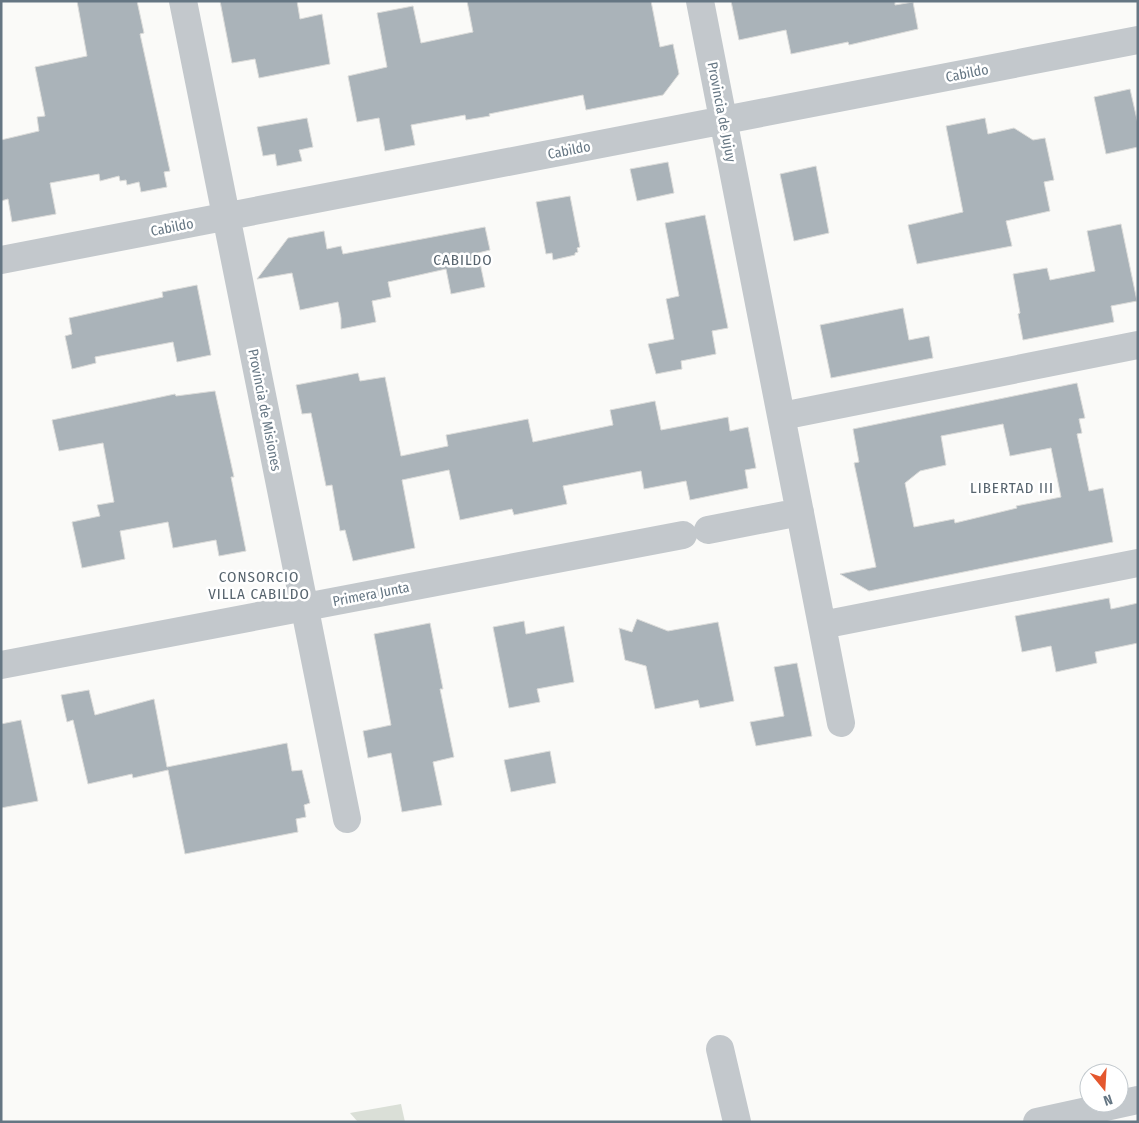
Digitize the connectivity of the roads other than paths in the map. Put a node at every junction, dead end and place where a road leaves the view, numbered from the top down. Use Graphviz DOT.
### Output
graph roads {
  1 [pos="183,1"];
  2 [pos="700,1"];
  3 [pos="1138,40"];
  4 [pos="724,120"];
  5 [pos="226,217"];
  6 [pos="1,260"];
  7 [pos="1138,345"];
  8 [pos="782,416"];
  9 [pos="800,512"];
  10 [pos="1138,563"];
  11 [pos="304,607"];
  12 [pos="822,625"];
  13 [pos="1,665"];
  14 [pos="841,723"];
  15 [pos="347,819"];
  16 [pos="720,1050"];
  17 [pos="1138,1100"];
  18 [pos="737,1122"];
  19 [pos="1037,1122"];
  1 -- 5 [label="street, Provincia de Misiones"];
  2 -- 4 [label="street, Provincia de Jujuy"];
  3 -- 4 [label="street, Cabildo"];
  4 -- 5 [label="street, Cabildo"];
  4 -- 8 [label="street, Provincia de Jujuy"];
  5 -- 6 [label="street, Cabildo"];
  5 -- 11 [label="street, Provincia de Misiones"];
  7 -- 8 [label="street"];
  8 -- 9 [label="street, Provincia de Jujuy"];
  9 -- 11 [label="street, Primera Junta"];
  9 -- 12 [label="street, Provincia de Jujuy"];
  10 -- 12 [label="street"];
  11 -- 13 [label="street, Primera Junta"];
  11 -- 15 [label="street, Provincia de Misiones"];
  12 -- 14 [label="street, Provincia de Jujuy"];
  16 -- 18 [label="street"];
  17 -- 19 [label="street"];
}
